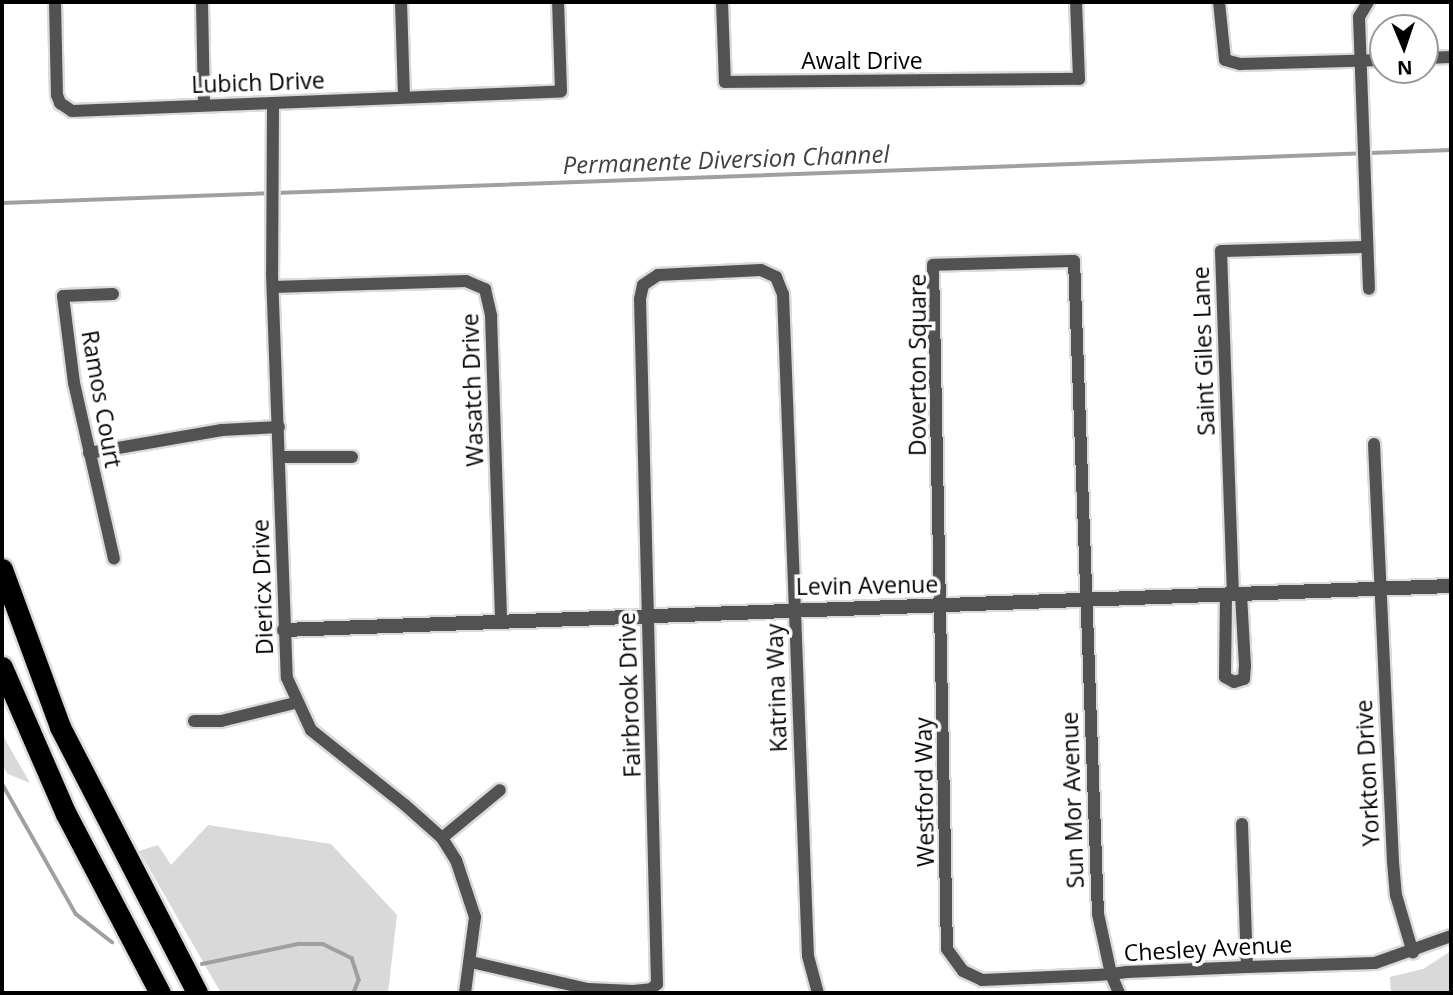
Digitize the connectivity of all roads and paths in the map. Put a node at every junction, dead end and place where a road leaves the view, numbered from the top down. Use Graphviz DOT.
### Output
graph roads {
  1 [pos="55,2"];
  2 [pos="202,2"];
  3 [pos="401,2"];
  4 [pos="558,2"];
  5 [pos="722,2"];
  6 [pos="1076,2"];
  7 [pos="1219,2"];
  8 [pos="1368,2"];
  9 [pos="1360,60"];
  10 [pos="1369,60"];
  11 [pos="404,97"];
  12 [pos="273,103"];
  13 [pos="204,106"];
  14 [pos="1366,247"];
  15 [pos="712,272"];
  16 [pos="273,287"];
  17 [pos="1369,289"];
  18 [pos="114,294"];
  19 [pos="279,427"];
  20 [pos="1374,444"];
  21 [pos="89,453"];
  22 [pos="280,457"];
  23 [pos="352,457"];
  24 [pos="114,559"];
  25 [pos="2,569"];
  26 [pos="1451,586"];
  27 [pos="1379,589"];
  28 [pos="1233,595"];
  29 [pos="1085,602"];
  30 [pos="943,606"];
  31 [pos="793,610"];
  32 [pos="647,615"];
  33 [pos="501,620"];
  34 [pos="284,630"];
  35 [pos="1242,646"];
  36 [pos="1228,647"];
  37 [pos="2,667"];
  38 [pos="295,703"];
  39 [pos="194,721"];
  40 [pos="500,790"];
  41 [pos="1242,824"];
  42 [pos="442,838"];
  43 [pos="1451,936"];
  44 [pos="1413,953"];
  45 [pos="471,962"];
  46 [pos="1247,967"];
  47 [pos="963,971"];
  48 [pos="1111,974"];
  49 [pos="160,993"];
  50 [pos="197,993"];
  51 [pos="465,993"];
  52 [pos="818,993"];
  53 [pos="1119,993"];
  1 -- 13 [label="street, Lubich Drive"];
  2 -- 13 [label="street"];
  3 -- 11 [label="street"];
  4 -- 11 [label="street, Lubich Drive"];
  5 -- 6 [label="street, Awalt Drive"];
  7 -- 9 [label="street"];
  8 -- 9 [label="street"];
  9 -- 10 [label="street"];
  9 -- 14 [label="street"];
  11 -- 12 [label="street, Lubich Drive"];
  12 -- 13 [label="street, Lubich Drive"];
  12 -- 16 [label="street, Diericx Drive"];
  14 -- 17 [label="street"];
  14 -- 28 [label="street, Saint Giles Lane"];
  15 -- 31 [label="street, Katrina Way"];
  15 -- 32 [label="street, Fairbrook Drive"];
  16 -- 19 [label="street, Diericx Drive"];
  16 -- 33 [label="street, Wasatch Drive"];
  18 -- 21 [label="street, Ramos Court"];
  19 -- 21 [label="street"];
  19 -- 22 [label="street, Diericx Drive"];
  20 -- 27 [label="street, Yorkton Drive"];
  21 -- 24 [label="street, Ramos Court"];
  22 -- 23 [label="street"];
  22 -- 34 [label="street, Diericx Drive"];
  25 -- 50 [label="highway"];
  26 -- 27 [label="street, Levin Avenue"];
  27 -- 28 [label="street, Levin Avenue"];
  27 -- 44 [label="street, Yorkton Drive"];
  28 -- 29 [label="street, Levin Avenue"];
  28 -- 35 [label="street, Saint Giles Lane"];
  28 -- 36 [label="street, Saint Giles Lane"];
  29 -- 30 [label="street, Levin Avenue"];
  29 -- 30 [label="street, Doverton Square"];
  29 -- 48 [label="street, Sun Mor Avenue"];
  30 -- 31 [label="street, Levin Avenue"];
  30 -- 47 [label="street, Westford Way"];
  31 -- 32 [label="street, Levin Avenue"];
  31 -- 52 [label="street, Katrina Way"];
  32 -- 33 [label="street, Levin Avenue"];
  32 -- 45 [label="street, Fairbrook Drive"];
  33 -- 34 [label="street, Levin Avenue"];
  34 -- 38 [label="street, Diericx Drive"];
  35 -- 36 [label="street"];
  35 -- 36 [label="street, Saint Giles Lane"];
  37 -- 49 [label="highway"];
  38 -- 39 [label="street"];
  38 -- 42 [label="street, Diericx Drive"];
  40 -- 42 [label="street"];
  41 -- 46 [label="street"];
  42 -- 45 [label="street, Diericx Drive"];
  43 -- 44 [label="street, Chesley Avenue"];
  44 -- 46 [label="street, Chesley Avenue"];
  45 -- 51 [label="street, Diericx Drive"];
  46 -- 48 [label="street, Chesley Avenue"];
  47 -- 48 [label="street, Chesley Avenue"];
  48 -- 53 [label="street, Sun Mor Avenue"];
}
